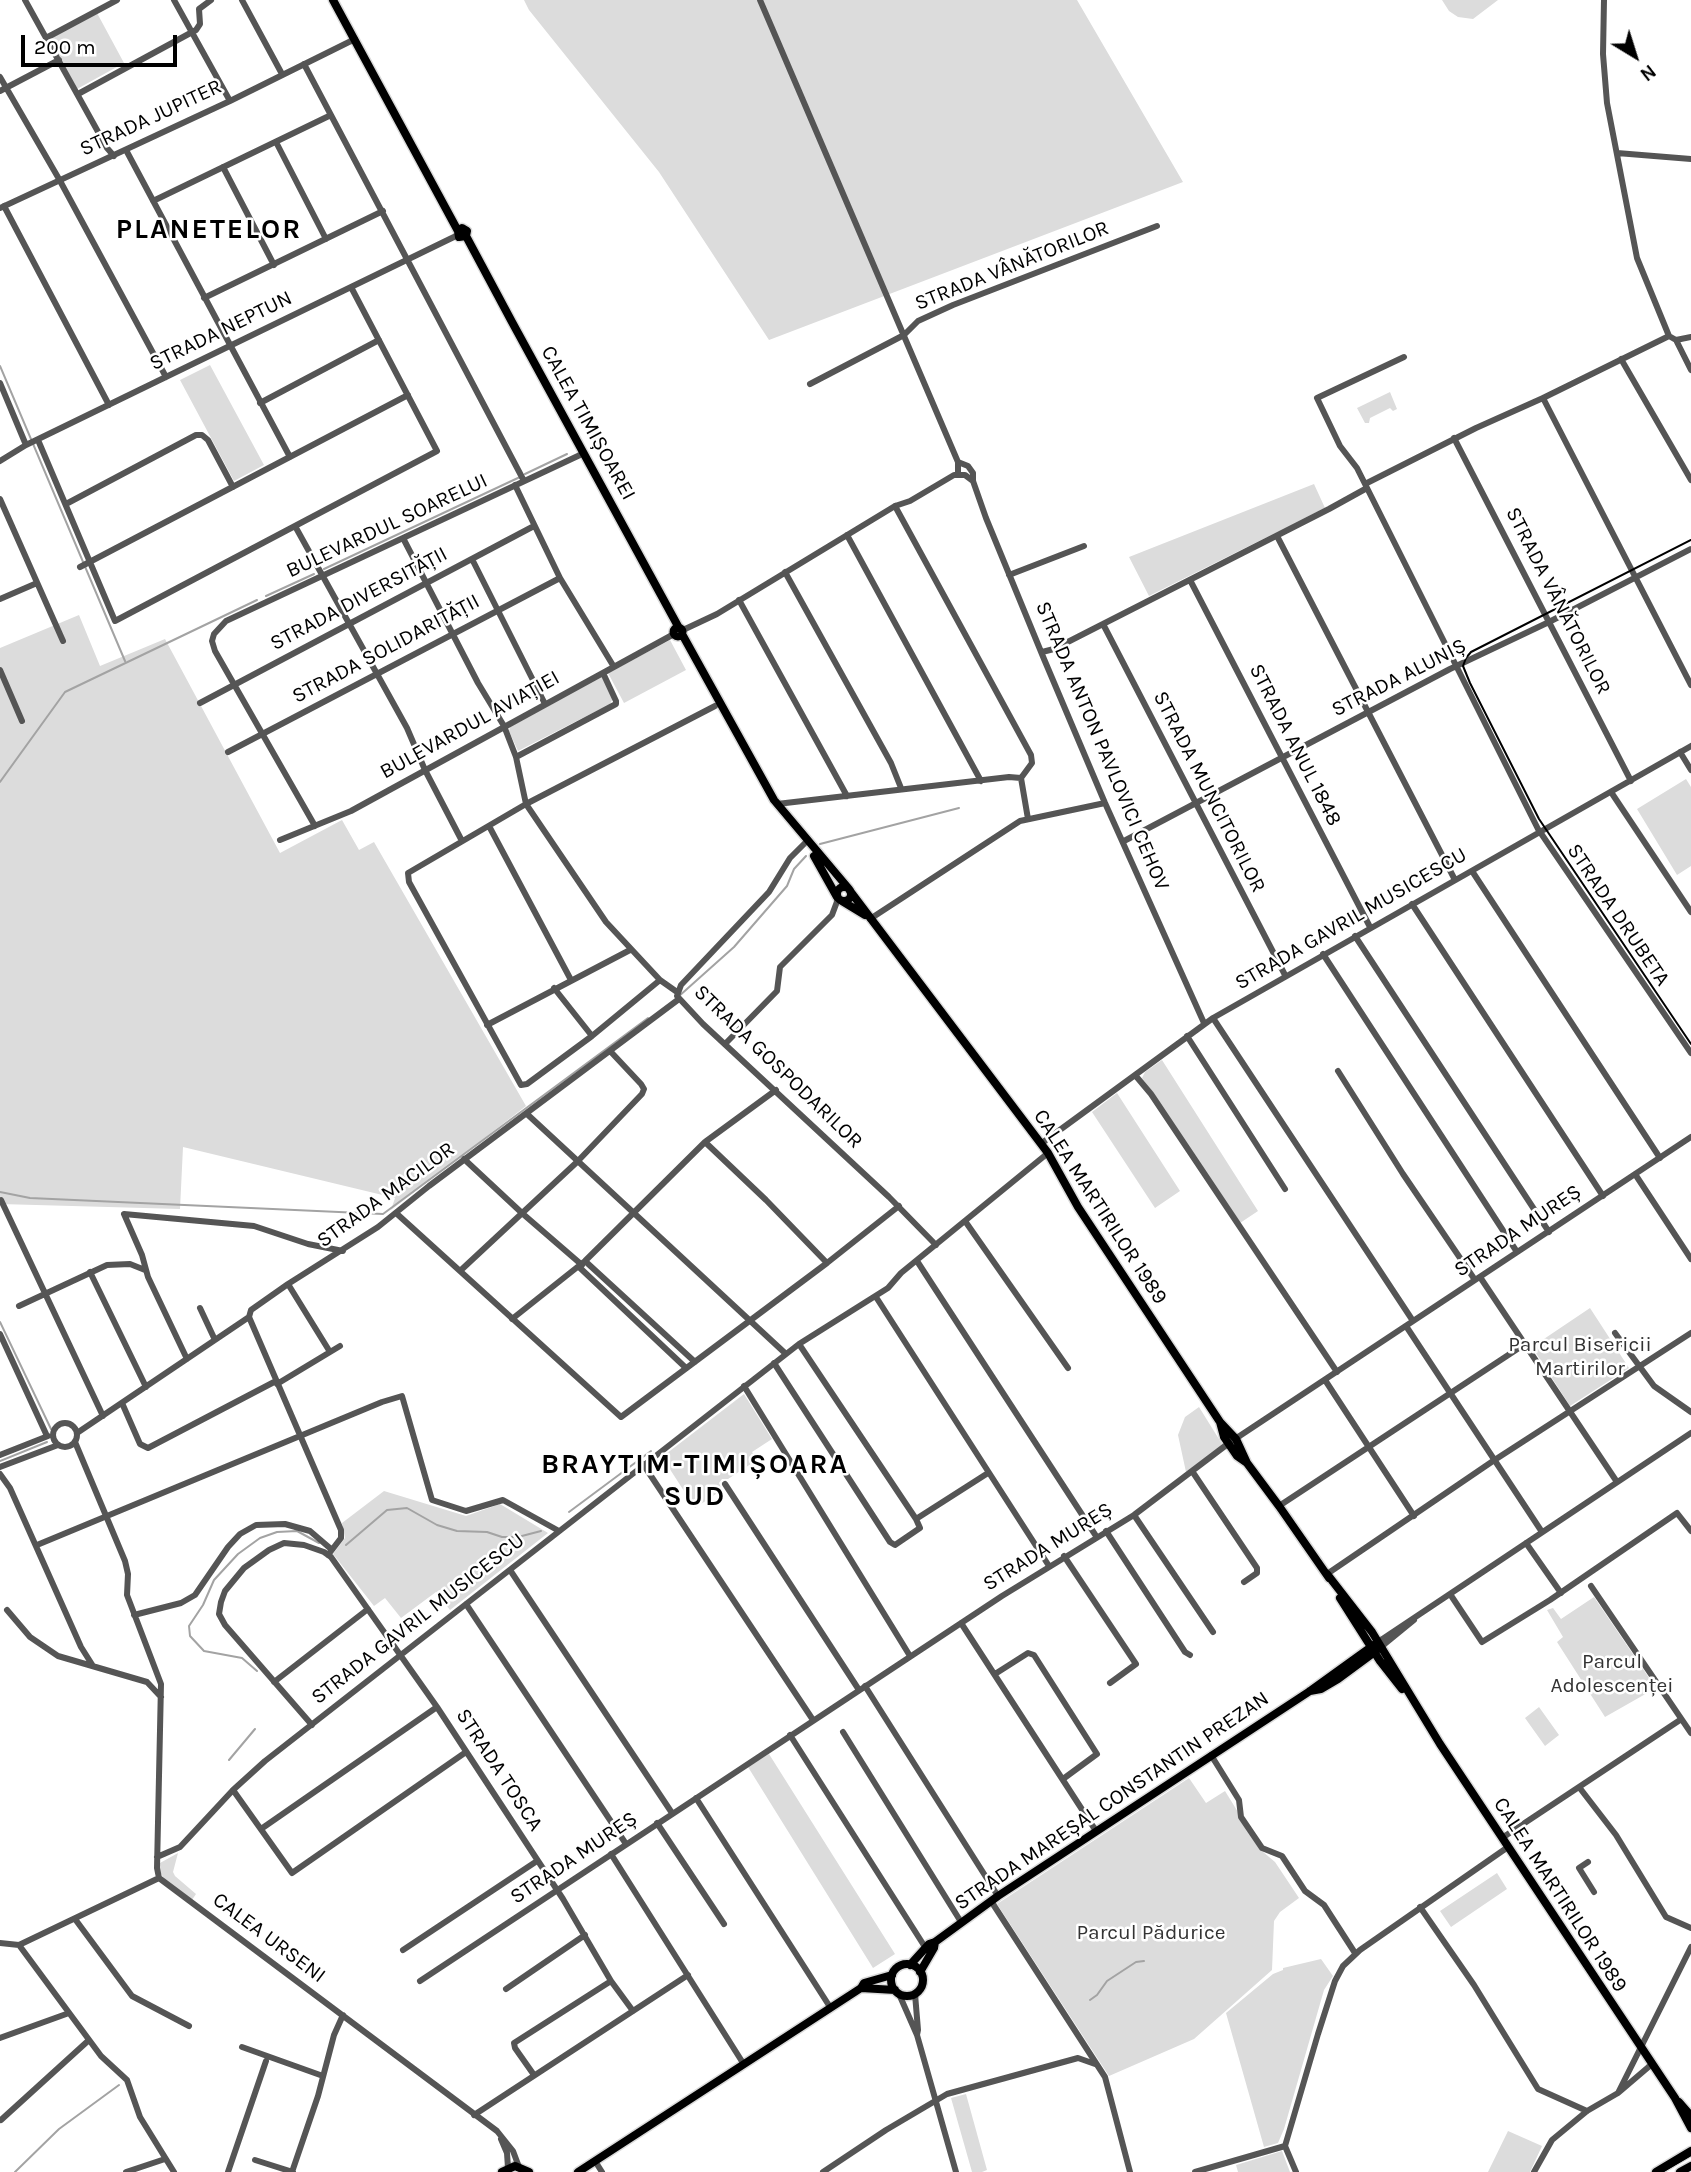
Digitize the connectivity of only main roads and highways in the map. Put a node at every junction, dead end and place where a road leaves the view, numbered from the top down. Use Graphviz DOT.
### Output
graph roads {
  1 [pos="333,0"];
  2 [pos="339,0"];
  3 [pos="461,234"];
  4 [pos="678,632"];
  5 [pos="806,843"];
  6 [pos="849,890"];
  7 [pos="839,899"];
  8 [pos="869,917"];
  9 [pos="1376,1647"];
  10 [pos="935,1942"];
  11 [pos="910,1965"];
  12 [pos="920,1972"];
  13 [pos="892,1975"];
  14 [pos="860,1988"];
  15 [pos="897,1992"];
  16 [pos="1675,2098"];
  17 [pos="1691,2116"];
  18 [pos="1691,2128"];
  19 [pos="1691,2151"];
  20 [pos="1691,2166"];
  21 [pos="505,2170"];
  22 [pos="529,2172"];
  23 [pos="578,2172"];
  24 [pos="1656,2172"];
  25 [pos="1680,2172"];
  1 -- 3 [label="main road, CALEA TIMIȘOAREI"];
  2 -- 3 [label="main road, CALEA TIMIȘOAREI"];
  3 -- 4 [label="main road, CALEA TIMIȘOAREI"];
  3 -- 4 [label="main road, CALEA TIMIȘOAREI"];
  4 -- 5 [label="main road, CALEA TIMIȘOAREI"];
  4 -- 5 [label="main road, CALEA TIMIȘOAREI"];
  5 -- 6 [label="main road, CALEA MARTIRILOR 1989"];
  5 -- 7 [label="main road"];
  6 -- 7 [label="main road"];
  6 -- 8 [label="main road, CALEA MARTIRILOR 1989"];
  7 -- 8 [label="main road, CALEA MARTIRILOR 1989"];
  8 -- 9 [label="main road, CALEA MARTIRILOR 1989"];
  9 -- 10 [label="main road, STRADA MAREȘAL CONSTANTIN PREZAN"];
  9 -- 16 [label="main road, CALEA MARTIRILOR 1989"];
  10 -- 11 [label="main road, STRADA MAREȘAL CONSTANTIN PREZAN"];
  10 -- 12 [label="main road, STRADA MAREȘAL CONSTANTIN PREZAN"];
  11 -- 12 [label="main road"];
  11 -- 13 [label="main road"];
  12 -- 15 [label="main road"];
  13 -- 14 [label="main road"];
  13 -- 15 [label="main road"];
  14 -- 15 [label="main road"];
  14 -- 23 [label="main road"];
  16 -- 17 [label="main road, CALEA MARTIRILOR 1989"];
  16 -- 18 [label="main road, CALEA MARTIRILOR 1989"];
  19 -- 24 [label="main road"];
  20 -- 25 [label="main road"];
  21 -- 22 [label="main road"];
}
